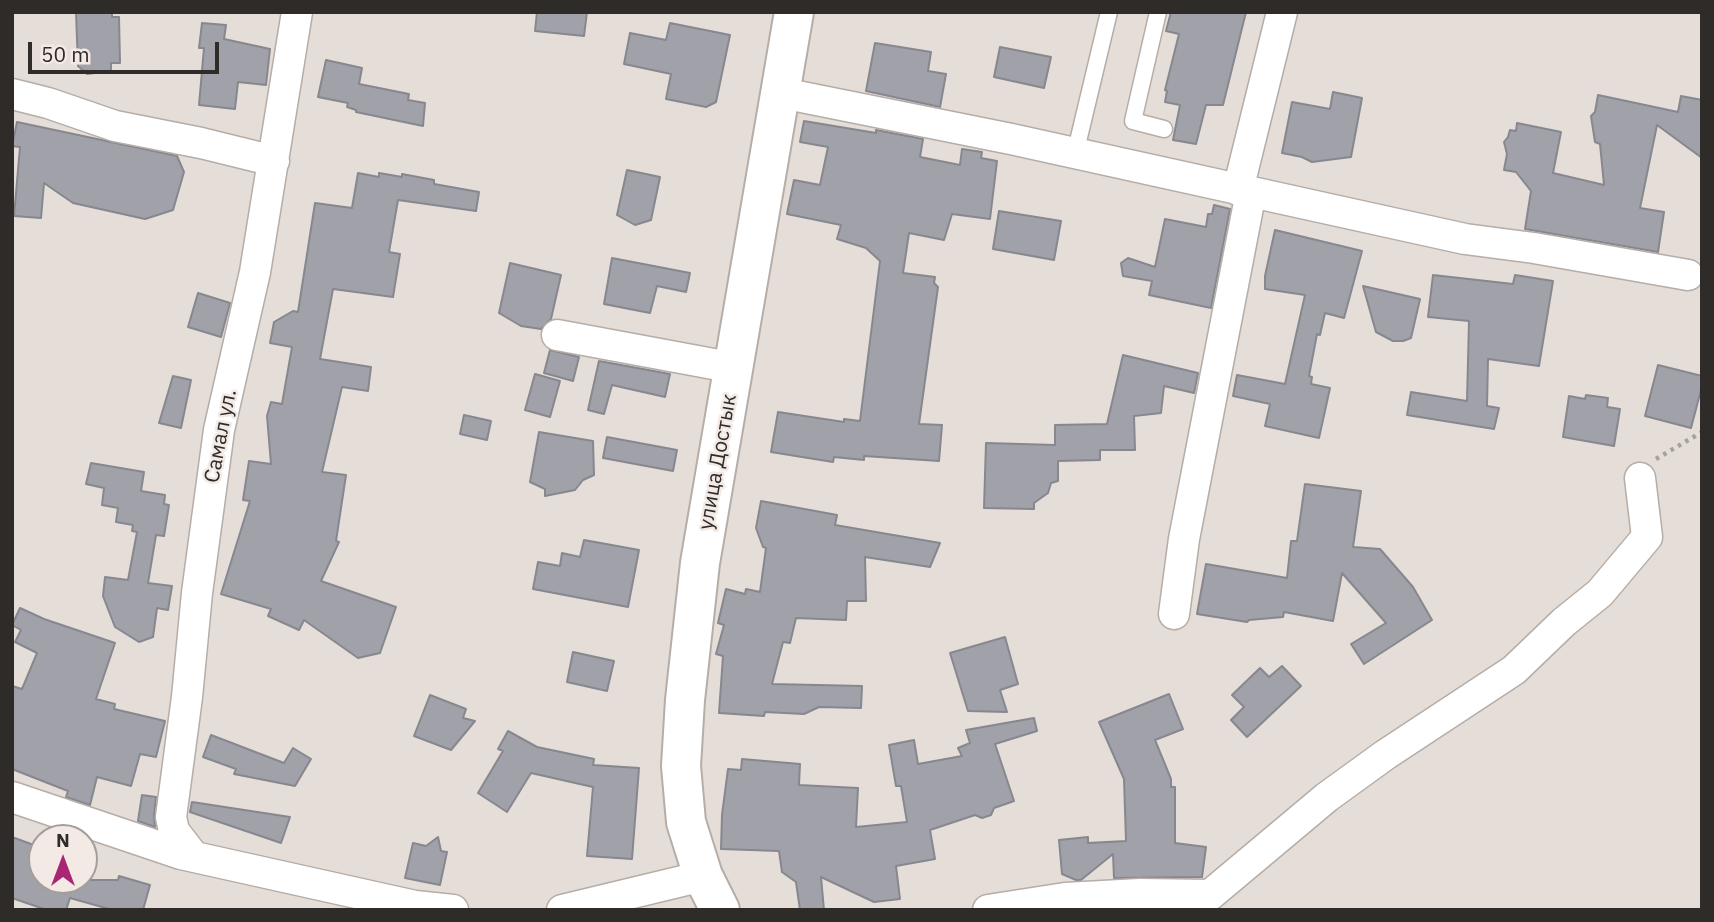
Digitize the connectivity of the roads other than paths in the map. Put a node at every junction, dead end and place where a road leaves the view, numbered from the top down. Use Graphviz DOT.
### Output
graph roads {
  1 [pos="297,12"];
  2 [pos="794,12"];
  3 [pos="1109,12"];
  4 [pos="1158,12"];
  5 [pos="1282,12"];
  6 [pos="782,93"];
  7 [pos="12,94"];
  8 [pos="1164,129"];
  9 [pos="1075,153"];
  10 [pos="274,161"];
  11 [pos="1245,191"];
  12 [pos="1688,275"];
  13 [pos="557,335"];
  14 [pos="735,368"];
  15 [pos="1640,478"];
  16 [pos="1174,614"];
  17 [pos="14,801"];
  18 [pos="194,857"];
  19 [pos="703,876"];
  20 [pos="453,910"];
  21 [pos="562,910"];
  22 [pos="720,910"];
  23 [pos="988,910"];
  1 -- 10 [label="street, Самал ул."];
  2 -- 6 [label="main road, улица Достык"];
  3 -- 9 [label="lane"];
  4 -- 8 [label="lane"];
  5 -- 11 [label="street"];
  6 -- 9 [label="street"];
  6 -- 14 [label="main road, улица Достык"];
  7 -- 10 [label="street"];
  9 -- 11 [label="street"];
  10 -- 18 [label="street, Самал ул."];
  11 -- 12 [label="street"];
  11 -- 16 [label="street"];
  13 -- 14 [label="street"];
  14 -- 19 [label="main road, улица Достык"];
  15 -- 23 [label="street"];
  17 -- 18 [label="street"];
  18 -- 20 [label="street"];
  19 -- 21 [label="street"];
  19 -- 22 [label="main road, улица Достык"];
}
